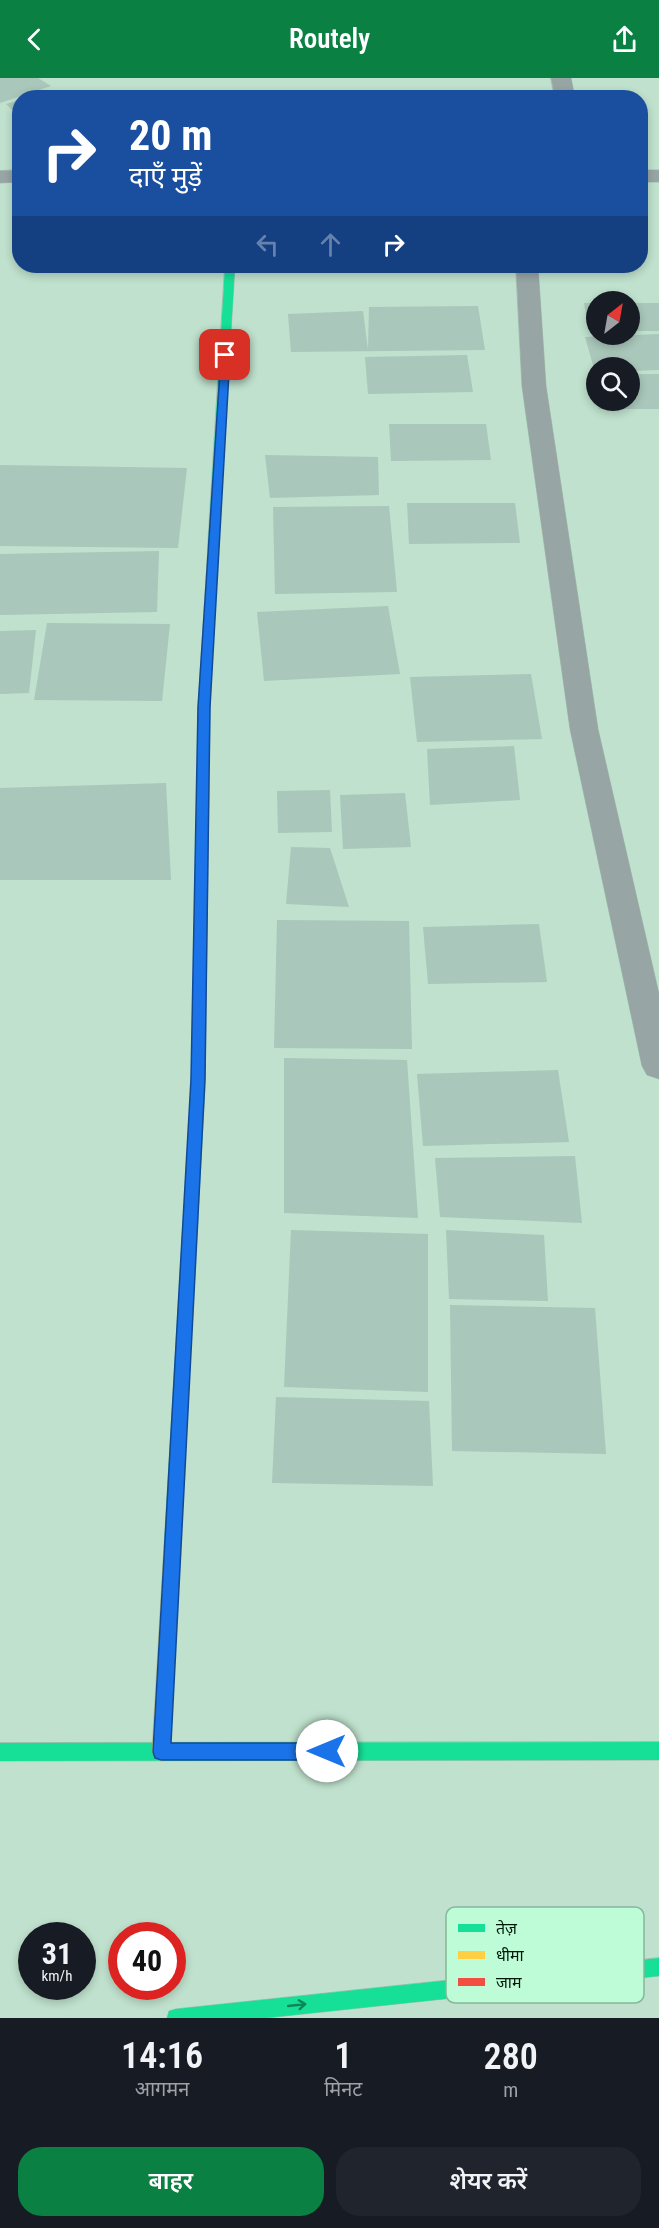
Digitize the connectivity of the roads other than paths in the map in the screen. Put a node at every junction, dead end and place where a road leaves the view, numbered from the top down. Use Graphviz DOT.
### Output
graph roads {
  1 [pos="230,273"];
  2 [pos="527,273"];
  3 [pos="659,1066"];
  4 [pos="659,1751"];
  5 [pos="0,1752"];
  6 [pos="161,1752"];
  7 [pos="659,1967"];
  8 [pos="644,1969"];
  9 [pos="446,1989"];
  10 [pos="176,2018"];
  1 -- 6 [label="street"];
  2 -- 3 [label="street"];
  4 -- 6 [label="street"];
  5 -- 6 [label="street"];
  8 -- 7 [label="street, one-way"];
  10 -- 9 [label="street, one-way"];
}
